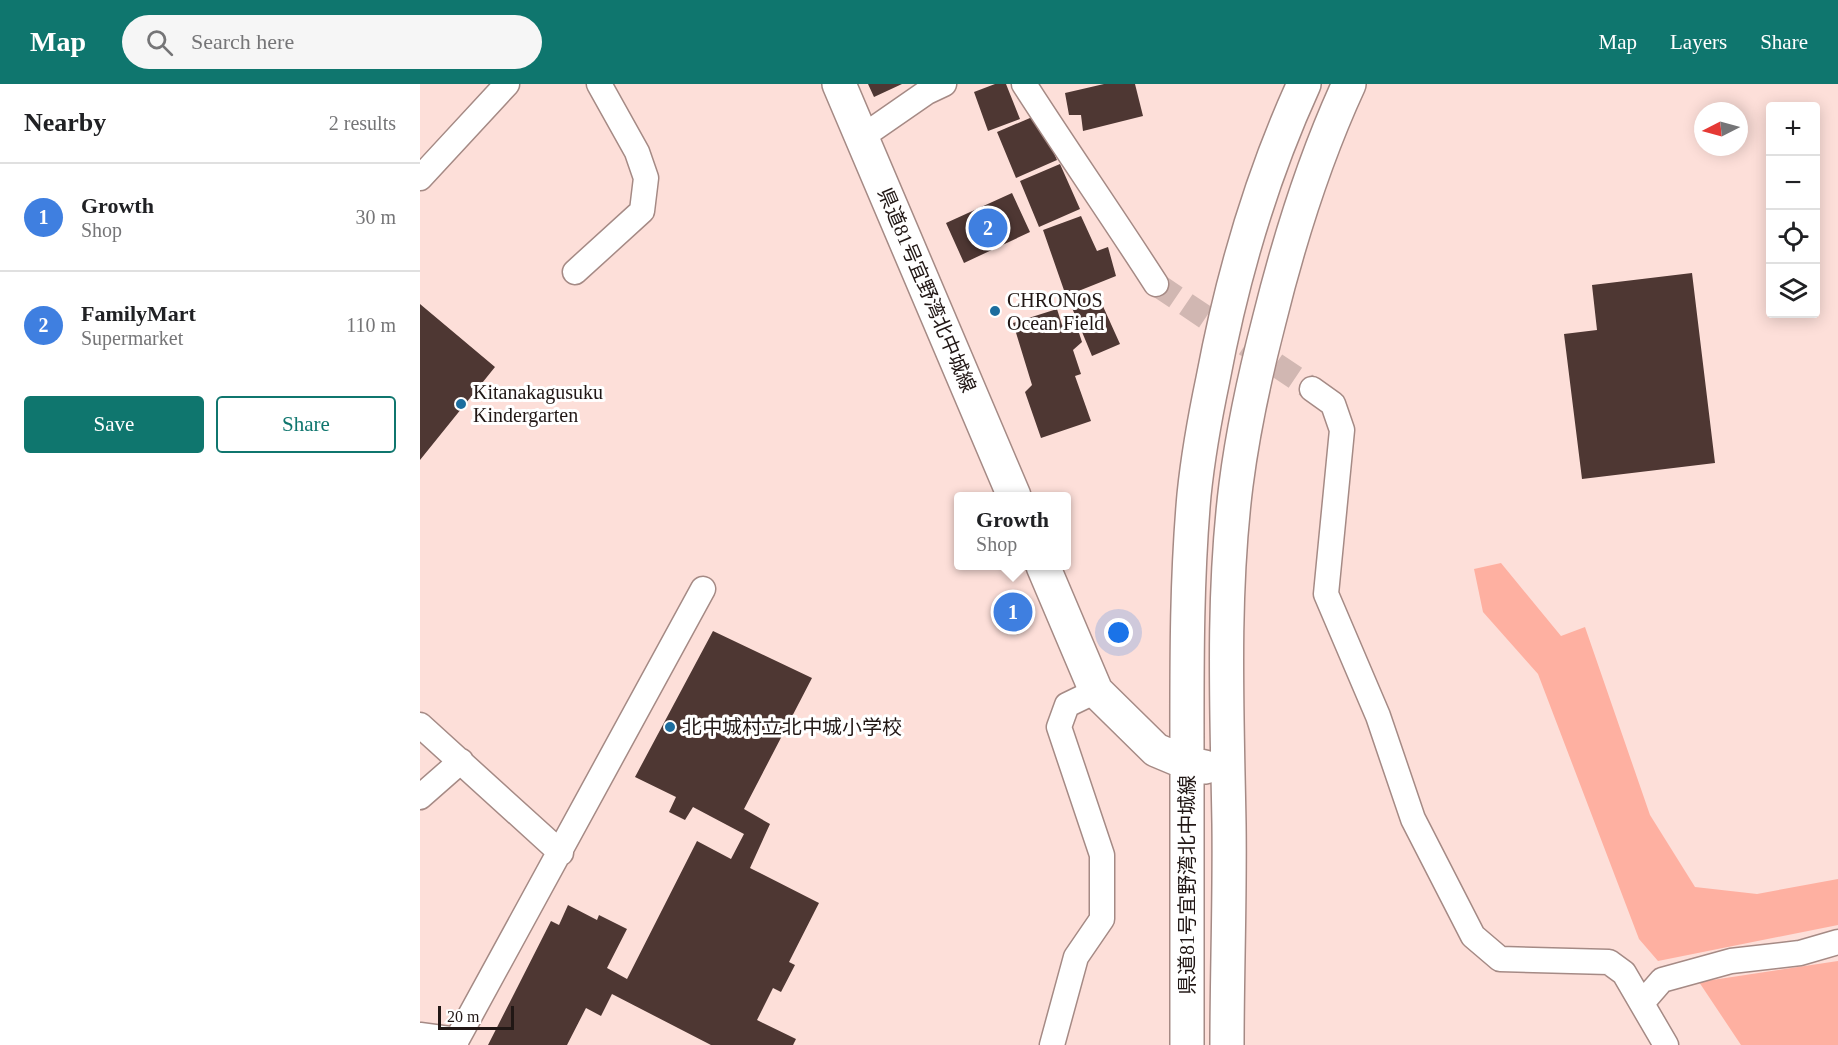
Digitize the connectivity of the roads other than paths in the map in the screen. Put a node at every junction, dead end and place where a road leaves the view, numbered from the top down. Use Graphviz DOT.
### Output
graph roads {
  1 [pos="507,84"];
  2 [pos="599,84"];
  3 [pos="839,84"];
  4 [pos="944,84"];
  5 [pos="1024,84"];
  6 [pos="1304,84"];
  7 [pos="1349,84"];
  8 [pos="862,137"];
  9 [pos="420,178"];
  10 [pos="575,272"];
  11 [pos="1156,284"];
  12 [pos="1312,389"];
  13 [pos="1012,492"];
  14 [pos="1045,570"];
  15 [pos="703,589"];
  16 [pos="1096,691"];
  17 [pos="420,725"];
  18 [pos="462,760"];
  19 [pos="1187,764"];
  20 [pos="1228,771"];
  21 [pos="420,797"];
  22 [pos="561,852"];
  23 [pos="1838,942"];
  24 [pos="1642,1003"];
  25 [pos="420,1035"];
  26 [pos="456,1043"];
  27 [pos="1052,1045"];
  28 [pos="1186,1045"];
  29 [pos="1227,1045"];
  30 [pos="1666,1045"];
  1 -- 9 [label="street"];
  2 -- 10 [label="street"];
  3 -- 8 [label="main road, 県道81号宜野湾北中城線"];
  4 -- 8 [label="street"];
  5 -- 11 [label="street"];
  6 -- 19 [label="main road"];
  7 -- 20 [label="main road, 県道81号宜野湾北中城線"];
  8 -- 13 [label="main road, 県道81号宜野湾北中城線"];
  12 -- 24 [label="street"];
  14 -- 16 [label="main road, 県道81号宜野湾北中城線"];
  15 -- 22 [label="street"];
  16 -- 19 [label="main road, 県道81号宜野湾北中城線"];
  16 -- 27 [label="street"];
  17 -- 18 [label="street"];
  18 -- 21 [label="street"];
  18 -- 22 [label="street"];
  19 -- 20 [label="main road"];
  19 -- 28 [label="main road, 県道81号宜野湾北中城線"];
  20 -- 29 [label="main road, 県道81号宜野湾北中城線"];
  22 -- 26 [label="street"];
  23 -- 24 [label="street"];
  24 -- 30 [label="street"];
  25 -- 26 [label="street"];
}
